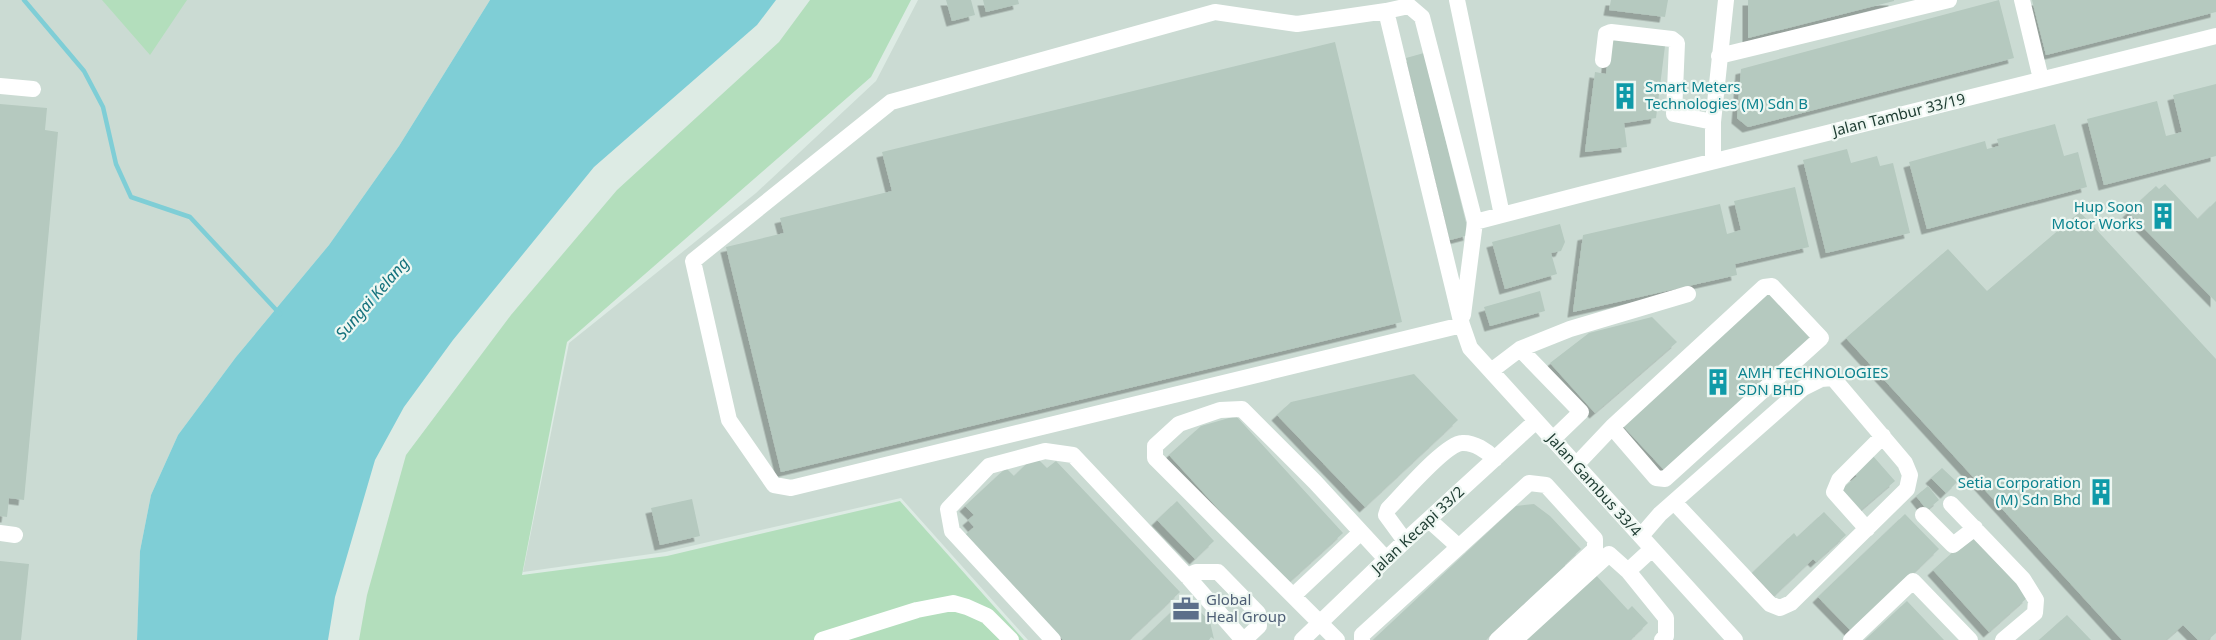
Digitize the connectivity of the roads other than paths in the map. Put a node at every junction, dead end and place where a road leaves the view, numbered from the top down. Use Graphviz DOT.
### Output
graph roads {
  1 [pos="1457,0"];
  2 [pos="1726,0"];
  3 [pos="1949,0"];
  4 [pos="2022,0"];
  5 [pos="1386,11"];
  6 [pos="2216,36"];
  7 [pos="1719,56"];
  8 [pos="1603,60"];
  9 [pos="2042,79"];
  10 [pos="0,86"];
  11 [pos="33,89"];
  12 [pos="1713,122"];
  13 [pos="1713,161"];
  14 [pos="1502,215"];
  15 [pos="1475,222"];
  16 [pos="1688,294"];
  17 [pos="1462,325"];
  18 [pos="1520,349"];
  19 [pos="1491,371"];
  20 [pos="1536,421"];
  21 [pos="1612,427"];
  22 [pos="1883,436"];
  23 [pos="1553,439"];
  24 [pos="1495,459"];
  25 [pos="1576,465"];
  26 [pos="1674,502"];
  27 [pos="1951,504"];
  28 [pos="1923,515"];
  29 [pos="1429,520"];
  30 [pos="1975,528"];
  31 [pos="1867,529"];
  32 [pos="1361,532"];
  33 [pos="1641,536"];
  34 [pos="1405,541"];
  35 [pos="1459,547"];
  36 [pos="1652,549"];
  37 [pos="1386,559"];
  38 [pos="1628,571"];
  39 [pos="1187,576"];
  40 [pos="1293,596"];
  41 [pos="1319,622"];
  42 [pos="1727,637"];
  43 [pos="822,640"];
  44 [pos="1011,640"];
  45 [pos="1053,640"];
  46 [pos="1244,640"];
  47 [pos="1302,640"];
  48 [pos="1337,640"];
  49 [pos="1362,640"];
  50 [pos="1497,640"];
  51 [pos="1515,640"];
  52 [pos="1662,640"];
  53 [pos="1851,640"];
  54 [pos="1970,640"];
  55 [pos="2003,640"];
  1 -- 14 [label="street"];
  2 -- 7 [label="street"];
  3 -- 7 [label="street"];
  4 -- 9 [label="street"];
  5 -- 15 [label="street"];
  5 -- 17 [label="street, Jalan Gambus 33/4"];
  5 -- 17 [label="street"];
  6 -- 9 [label="street, Jalan Tambur 33/19"];
  7 -- 12 [label="street"];
  8 -- 12 [label="street"];
  9 -- 13 [label="street, Jalan Tambur 33/19"];
  10 -- 11 [label="street"];
  12 -- 13 [label="street"];
  13 -- 14 [label="street, Jalan Tambur 33/19"];
  14 -- 15 [label="street, Jalan Tambur 33/19"];
  15 -- 17 [label="street"];
  16 -- 18 [label="street"];
  17 -- 19 [label="street, Jalan Gambus 33/4"];
  18 -- 19 [label="street"];
  18 -- 23 [label="street"];
  19 -- 20 [label="street, Jalan Gambus 33/4"];
  20 -- 23 [label="street, Jalan Gambus 33/4"];
  20 -- 24 [label="street, Jalan Kecapi 33/2"];
  21 -- 21 [label="street"];
  21 -- 25 [label="street"];
  22 -- 26 [label="street"];
  22 -- 31 [label="street"];
  22 -- 31 [label="street"];
  23 -- 25 [label="street, Jalan Gambus 33/4"];
  24 -- 29 [label="street, Jalan Kecapi 33/2"];
  24 -- 34 [label="street"];
  25 -- 33 [label="street, Jalan Gambus 33/4"];
  26 -- 31 [label="street"];
  26 -- 33 [label="street"];
  27 -- 30 [label="street"];
  28 -- 30 [label="street"];
  29 -- 34 [label="street, Jalan Kecapi 33/2"];
  29 -- 35 [label="street"];
  30 -- 55 [label="street"];
  32 -- 37 [label="street"];
  32 -- 40 [label="street"];
  32 -- 40 [label="street"];
  33 -- 36 [label="street, Jalan Gambus 33/4"];
  34 -- 37 [label="street, Jalan Kecapi 33/2"];
  35 -- 49 [label="street"];
  35 -- 50 [label="street"];
  36 -- 38 [label="street"];
  36 -- 42 [label="street, Jalan Gambus 33/4"];
  37 -- 41 [label="street, Jalan Kecapi 33/2"];
  38 -- 51 [label="street"];
  38 -- 52 [label="street"];
  39 -- 45 [label="street"];
  39 -- 46 [label="street"];
  39 -- 46 [label="street"];
  40 -- 41 [label="street"];
  41 -- 47 [label="street, Jalan Kecapi 33/2"];
  41 -- 48 [label="street"];
  43 -- 44 [label="street"];
  53 -- 54 [label="street"];
}
